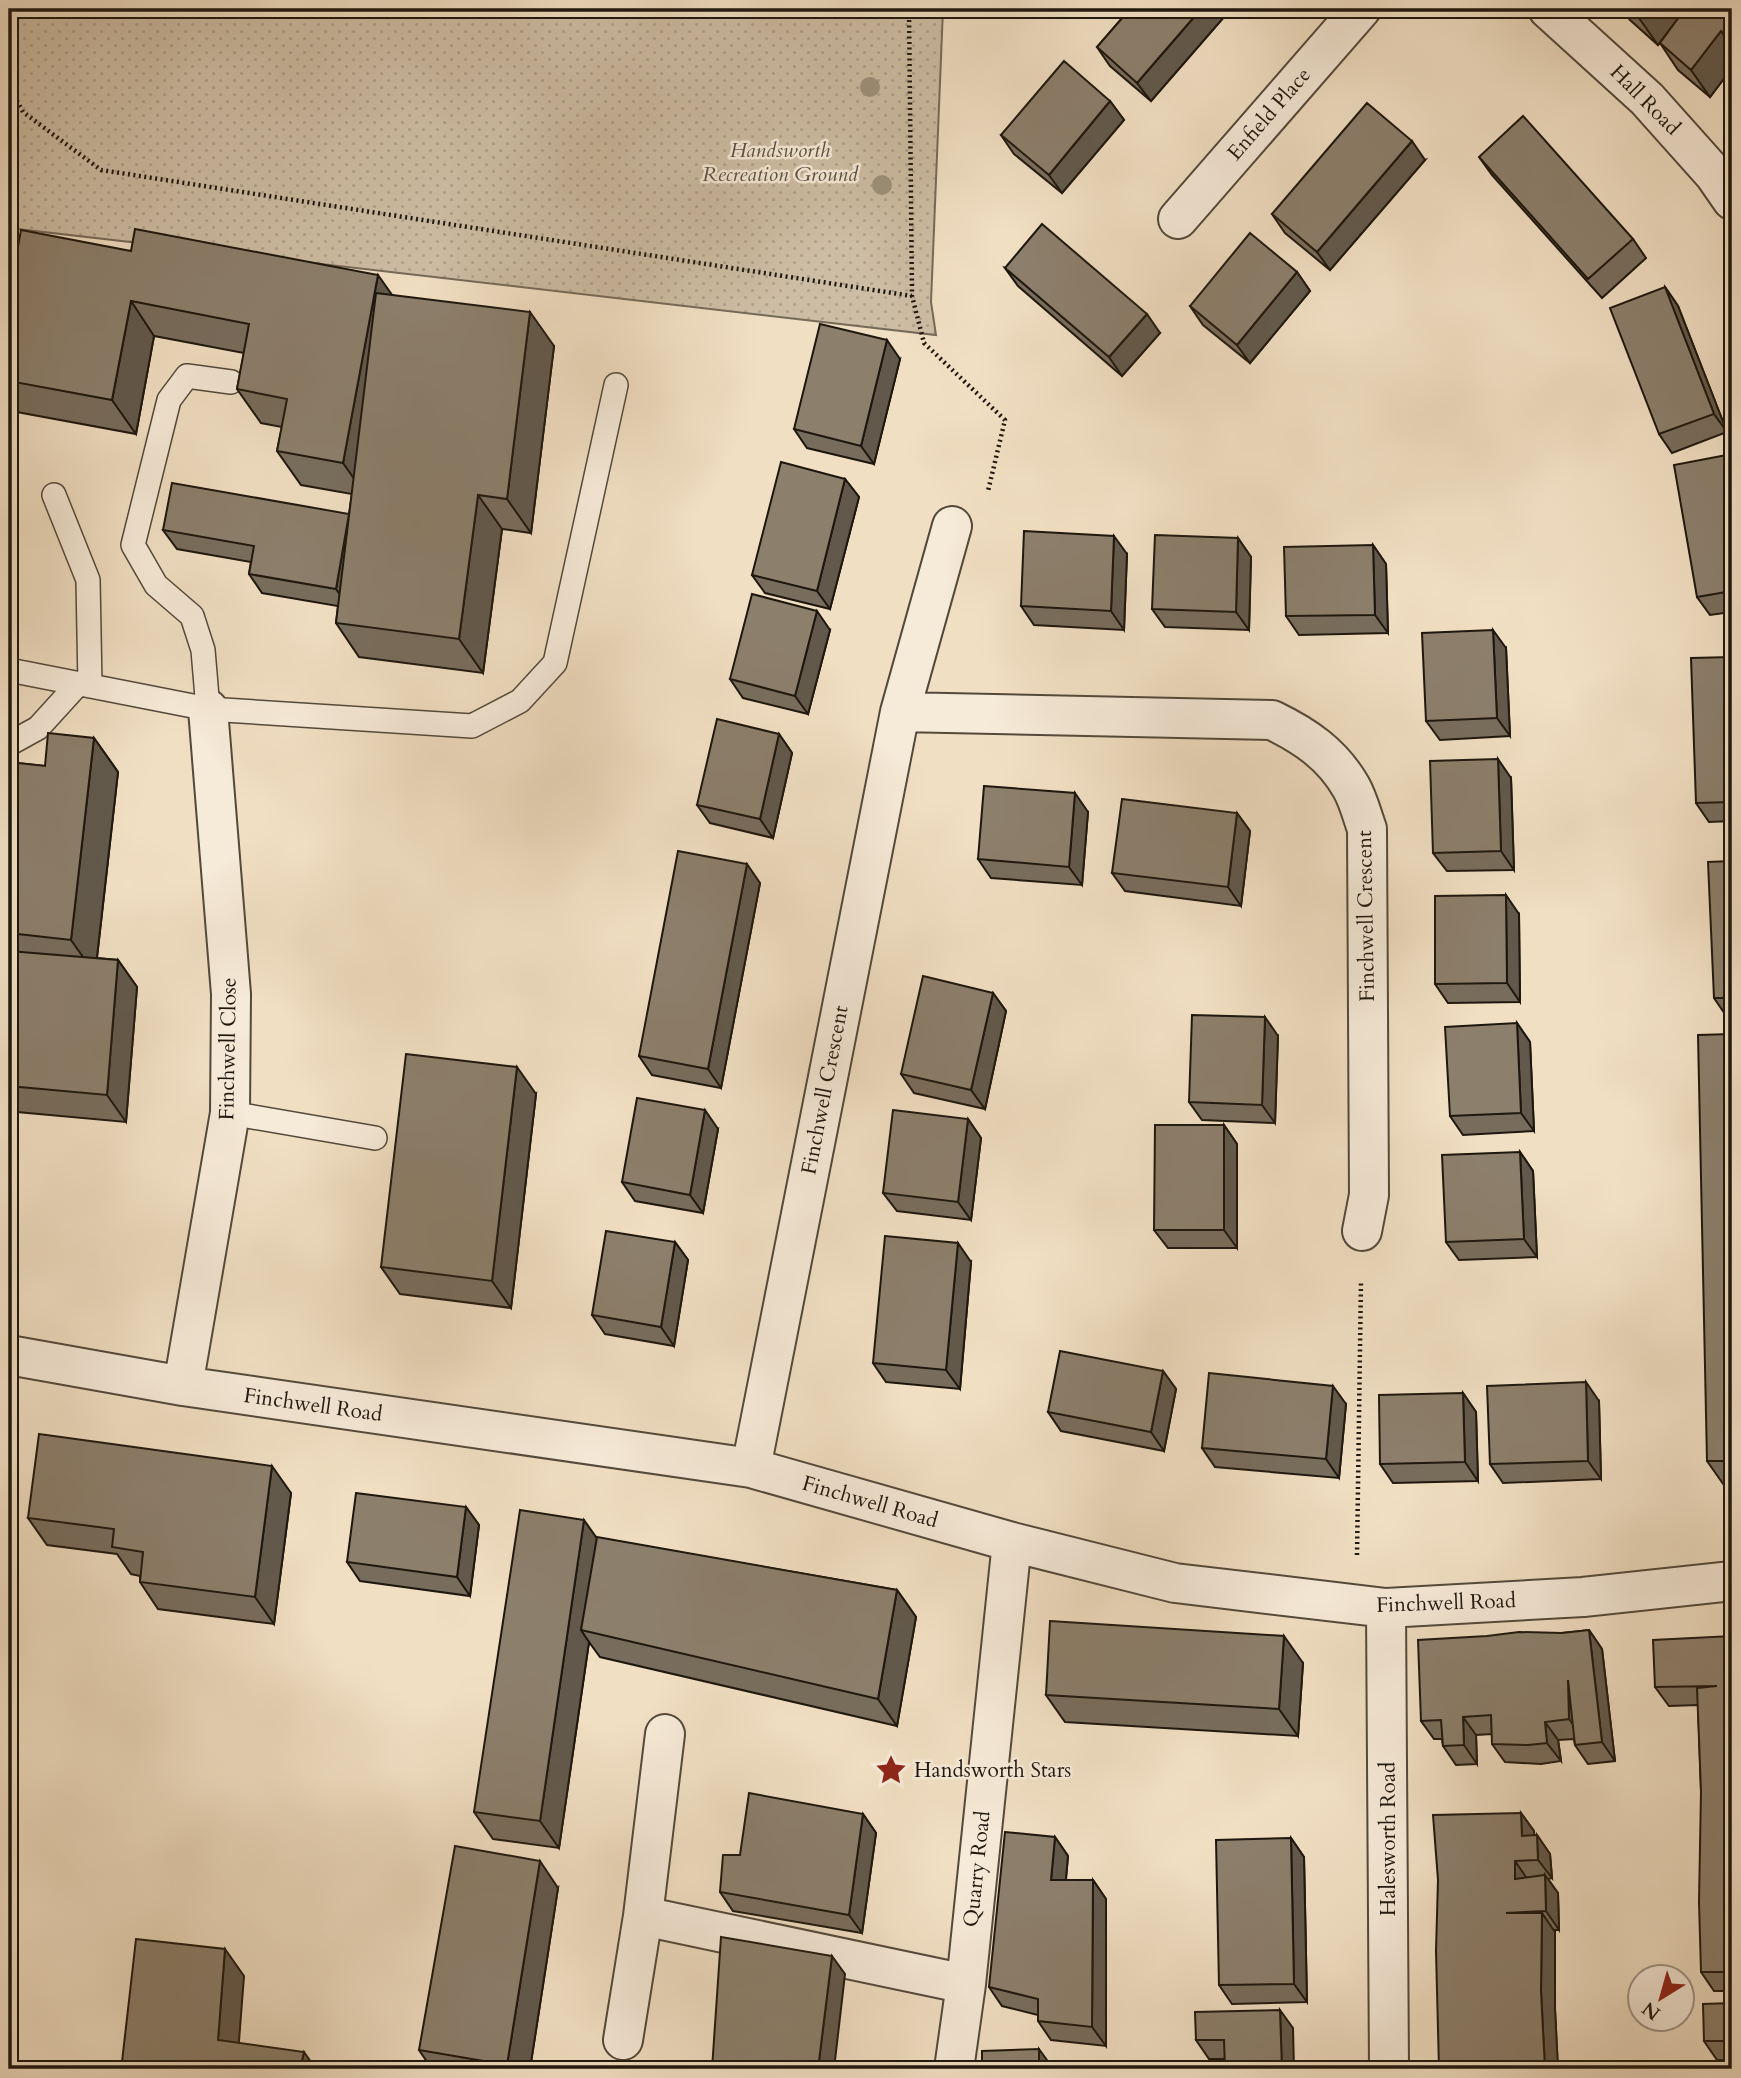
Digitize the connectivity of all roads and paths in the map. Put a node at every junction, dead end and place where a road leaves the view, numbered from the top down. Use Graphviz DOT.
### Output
graph roads {
  1 [pos="909,9"];
  2 [pos="1361,9"];
  3 [pos="1548,9"];
  4 [pos="9,86"];
  5 [pos="1732,200"];
  6 [pos="1178,219"];
  7 [pos="912,296"];
  8 [pos="231,382"];
  9 [pos="616,385"];
  10 [pos="54,495"];
  11 [pos="951,526"];
  12 [pos="9,670"];
  13 [pos="84,685"];
  14 [pos="208,709"];
  15 [pos="900,712"];
  16 [pos="9,744"];
  17 [pos="230,1113"];
  18 [pos="375,1138"];
  19 [pos="1362,1231"];
  20 [pos="9,1355"];
  21 [pos="183,1386"];
  22 [pos="751,1468"];
  23 [pos="1012,1542"];
  24 [pos="1732,1581"];
  25 [pos="1371,1606"];
  26 [pos="664,1734"];
  27 [pos="643,1916"];
  28 [pos="966,1984"];
  29 [pos="623,2040"];
  30 [pos="954,2069"];
  31 [pos="1389,2069"];
  1 -- 7 [label="path"];
  2 -- 6 [label="street, Enfield Place"];
  3 -- 5 [label="street, Hall Road"];
  4 -- 7 [label="path"];
  7 -- 11 [label="path"];
  8 -- 14 [label="lane"];
  9 -- 14 [label="lane"];
  10 -- 13 [label="lane"];
  11 -- 15 [label="street, Finchwell Crescent"];
  12 -- 13 [label="lane"];
  13 -- 14 [label="lane"];
  13 -- 16 [label="lane"];
  14 -- 17 [label="street, Finchwell Close"];
  15 -- 19 [label="street, Finchwell Crescent"];
  15 -- 22 [label="street, Finchwell Crescent"];
  17 -- 18 [label="lane"];
  17 -- 21 [label="street, Finchwell Close"];
  19 -- 25 [label="path"];
  20 -- 21 [label="street, Finchwell Road"];
  21 -- 22 [label="street, Finchwell Road"];
  22 -- 23 [label="street, Finchwell Road"];
  23 -- 25 [label="street, Finchwell Road"];
  23 -- 28 [label="street, Quarry Road"];
  24 -- 25 [label="street, Finchwell Road"];
  25 -- 31 [label="street, Halesworth Road"];
  26 -- 27 [label="street"];
  27 -- 28 [label="street"];
  27 -- 29 [label="street"];
  28 -- 30 [label="street, Quarry Road"];
}
